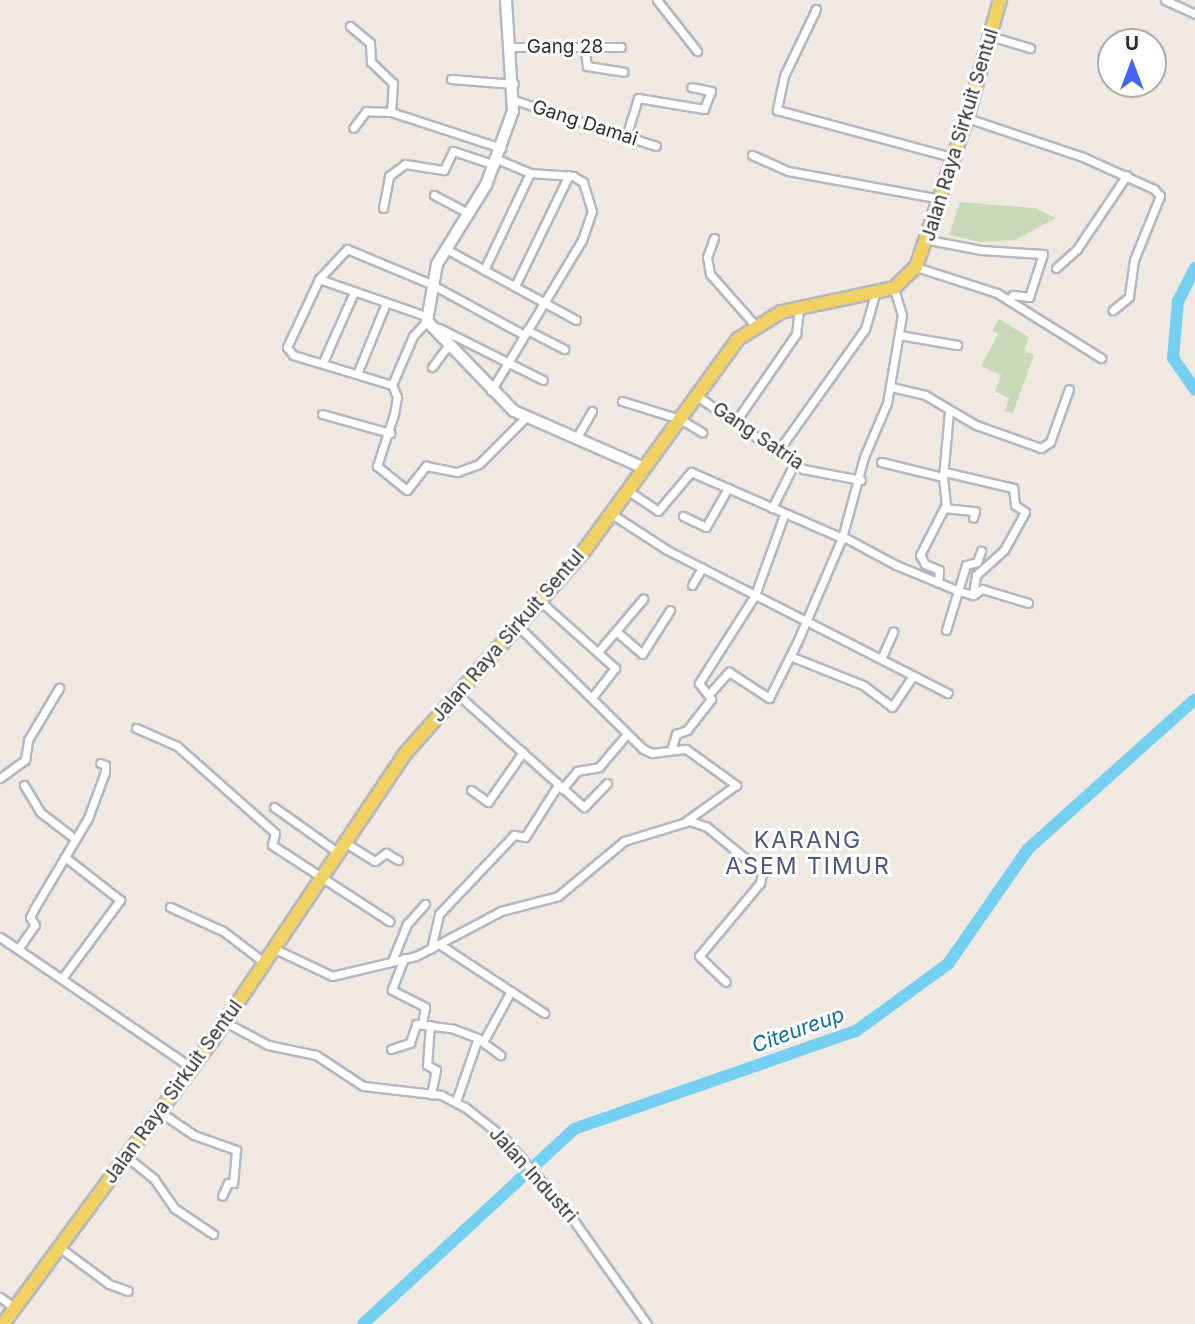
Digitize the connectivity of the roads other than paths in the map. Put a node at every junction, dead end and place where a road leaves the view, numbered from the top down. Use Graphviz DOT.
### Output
graph roads {
  1 [pos="506,0"];
  2 [pos="657,0"];
  3 [pos="1000,0"];
  4 [pos="1168,1"];
  5 [pos="816,9"];
  6 [pos="1195,14"];
  7 [pos="349,26"];
  8 [pos="990,36"];
  9 [pos="584,45"];
  10 [pos="509,47"];
  11 [pos="621,47"];
  12 [pos="1030,48"];
  13 [pos="697,51"];
  14 [pos="624,72"];
  15 [pos="451,79"];
  16 [pos="514,84"];
  17 [pos="691,87"];
  18 [pos="514,100"];
  19 [pos="391,111"];
  20 [pos="967,118"];
  21 [pos="353,128"];
  22 [pos="626,137"];
  23 [pos="656,146"];
  24 [pos="752,155"];
  25 [pos="498,157"];
  26 [pos="955,158"];
  27 [pos="530,173"];
  28 [pos="569,175"];
  29 [pos="1126,175"];
  30 [pos="434,195"];
  31 [pos="942,199"];
  32 [pos="383,208"];
  33 [pos="469,214"];
  34 [pos="714,238"];
  35 [pos="929,240"];
  36 [pos="446,250"];
  37 [pos="916,267"];
  38 [pos="1056,268"];
  39 [pos="484,270"];
  40 [pos="319,279"];
  41 [pos="431,285"];
  42 [pos="515,286"];
  43 [pos="894,288"];
  44 [pos="354,292"];
  45 [pos="875,295"];
  46 [pos="1008,300"];
  47 [pos="544,302"];
  48 [pos="386,303"];
  49 [pos="799,309"];
  50 [pos="1113,310"];
  51 [pos="426,318"];
  52 [pos="576,320"];
  53 [pos="755,325"];
  54 [pos="439,328"];
  55 [pos="526,332"];
  56 [pos="899,335"];
  57 [pos="957,345"];
  58 [pos="448,346"];
  59 [pos="564,349"];
  60 [pos="1101,358"];
  61 [pos="323,362"];
  62 [pos="508,362"];
  63 [pos="432,367"];
  64 [pos="357,374"];
  65 [pos="543,380"];
  66 [pos="392,385"];
  67 [pos="891,387"];
  68 [pos="1069,389"];
  69 [pos="491,391"];
  70 [pos="697,396"];
  71 [pos="622,401"];
  72 [pos="592,411"];
  73 [pos="948,412"];
  74 [pos="321,414"];
  75 [pos="525,418"];
  76 [pos="680,419"];
  77 [pos="736,421"];
  78 [pos="702,432"];
  79 [pos="390,433"];
  80 [pos="577,437"];
  81 [pos="778,451"];
  82 [pos="881,462"];
  83 [pos="794,464"];
  84 [pos="642,467"];
  85 [pos="944,475"];
  86 [pos="860,480"];
  87 [pos="728,488"];
  88 [pos="627,490"];
  89 [pos="946,505"];
  90 [pos="772,508"];
  91 [pos="610,513"];
  92 [pos="785,514"];
  93 [pos="683,516"];
  94 [pos="973,518"];
  95 [pos="842,537"];
  96 [pos="981,551"];
  97 [pos="702,568"];
  98 [pos="938,582"];
  99 [pos="692,585"];
  100 [pos="959,590"];
  101 [pos="754,595"];
  102 [pos="973,595"];
  103 [pos="643,599"];
  104 [pos="540,601"];
  105 [pos="1028,603"];
  106 [pos="670,610"];
  107 [pos="806,619"];
  108 [pos="518,626"];
  109 [pos="946,630"];
  110 [pos="617,632"];
  111 [pos="893,632"];
  112 [pos="598,652"];
  113 [pos="790,656"];
  114 [pos="881,659"];
  115 [pos="913,676"];
  116 [pos="59,688"];
  117 [pos="948,693"];
  118 [pos="457,694"];
  119 [pos="709,694"];
  120 [pos="592,697"];
  121 [pos="136,728"];
  122 [pos="626,735"];
  123 [pos="672,747"];
  124 [pos="523,752"];
  125 [pos="100,763"];
  126 [pos="0,778"];
  127 [pos="607,783"];
  128 [pos="24,785"];
  129 [pos="560,787"];
  130 [pos="471,790"];
  131 [pos="274,807"];
  132 [pos="685,821"];
  133 [pos="75,839"];
  134 [pos="340,847"];
  135 [pos="65,857"];
  136 [pos="398,860"];
  137 [pos="320,878"];
  138 [pos="425,904"];
  139 [pos="170,907"];
  140 [pos="389,920"];
  141 [pos="0,937"];
  142 [pos="439,944"];
  143 [pos="431,948"];
  144 [pos="18,949"];
  145 [pos="275,949"];
  146 [pos="404,958"];
  147 [pos="392,961"];
  148 [pos="265,963"];
  149 [pos="63,977"];
  150 [pos="726,982"];
  151 [pos="511,991"];
  152 [pos="544,1013"];
  153 [pos="225,1022"];
  154 [pos="422,1024"];
  155 [pos="430,1025"];
  156 [pos="480,1040"];
  157 [pos="391,1049"];
  158 [pos="500,1055"];
  159 [pos="192,1068"];
  160 [pos="430,1094"];
  161 [pos="456,1101"];
  162 [pos="160,1112"];
  163 [pos="127,1157"];
  164 [pos="222,1196"];
  165 [pos="213,1234"];
  166 [pos="58,1247"];
  167 [pos="128,1291"];
  168 [pos="0,1297"];
  169 [pos="15,1308"];
  170 [pos="3,1324"];
  171 [pos="647,1324"];
  1 -- 10 [label="street"];
  2 -- 13 [label="street"];
  3 -- 8 [label="main road, Jalan Raya Sirkuit Sentul"];
  4 -- 6 [label="street"];
  5 -- 26 [label="street"];
  7 -- 19 [label="street"];
  8 -- 12 [label="street"];
  8 -- 20 [label="main road, Jalan Raya Sirkuit Sentul"];
  9 -- 10 [label="street, Gang 28"];
  9 -- 11 [label="street, Gang 28"];
  9 -- 14 [label="street"];
  10 -- 16 [label="street"];
  15 -- 16 [label="street"];
  16 -- 18 [label="street"];
  17 -- 22 [label="street"];
  18 -- 22 [label="street, Gang Damai"];
  18 -- 25 [label="street"];
  19 -- 21 [label="street"];
  19 -- 25 [label="street"];
  20 -- 26 [label="main road, Jalan Raya Sirkuit Sentul"];
  20 -- 29 [label="street"];
  22 -- 23 [label="street, Gang Damai"];
  24 -- 31 [label="street"];
  25 -- 27 [label="street"];
  25 -- 32 [label="street"];
  25 -- 33 [label="street"];
  26 -- 31 [label="main road, Jalan Raya Sirkuit Sentul"];
  27 -- 28 [label="street"];
  27 -- 39 [label="street"];
  28 -- 42 [label="street"];
  28 -- 47 [label="street"];
  29 -- 38 [label="street"];
  29 -- 50 [label="street"];
  30 -- 33 [label="street"];
  31 -- 35 [label="main road, Jalan Raya Sirkuit Sentul"];
  33 -- 36 [label="street"];
  34 -- 53 [label="street"];
  35 -- 37 [label="main road, Jalan Raya Sirkuit Sentul"];
  35 -- 46 [label="street"];
  36 -- 39 [label="street"];
  36 -- 41 [label="street"];
  37 -- 43 [label="main road, Jalan Raya Sirkuit Sentul"];
  37 -- 46 [label="street"];
  39 -- 42 [label="street"];
  40 -- 41 [label="street"];
  40 -- 44 [label="street"];
  40 -- 61 [label="street"];
  41 -- 51 [label="street"];
  41 -- 55 [label="street"];
  42 -- 47 [label="street"];
  43 -- 45 [label="main road, Jalan Raya Sirkuit Sentul"];
  43 -- 56 [label="street"];
  44 -- 48 [label="street"];
  44 -- 61 [label="street"];
  45 -- 49 [label="main road, Jalan Raya Sirkuit Sentul"];
  45 -- 81 [label="street"];
  46 -- 60 [label="street"];
  47 -- 52 [label="street"];
  47 -- 55 [label="street"];
  48 -- 51 [label="street"];
  48 -- 64 [label="street"];
  49 -- 53 [label="main road, Jalan Raya Sirkuit Sentul"];
  49 -- 77 [label="street"];
  51 -- 58 [label="street"];
  51 -- 66 [label="street"];
  53 -- 70 [label="main road, Jalan Raya Sirkuit Sentul"];
  54 -- 62 [label="street"];
  55 -- 59 [label="street"];
  55 -- 62 [label="street"];
  56 -- 57 [label="street"];
  56 -- 67 [label="street"];
  58 -- 63 [label="street"];
  58 -- 69 [label="street"];
  61 -- 64 [label="street"];
  62 -- 65 [label="street"];
  62 -- 69 [label="street"];
  64 -- 66 [label="street"];
  66 -- 79 [label="street"];
  67 -- 73 [label="street"];
  67 -- 86 [label="street"];
  68 -- 73 [label="street"];
  69 -- 75 [label="street"];
  70 -- 76 [label="main road, Jalan Raya Sirkuit Sentul"];
  70 -- 77 [label="street, Gang Satria"];
  71 -- 76 [label="street"];
  72 -- 80 [label="street"];
  73 -- 85 [label="street"];
  74 -- 79 [label="street"];
  75 -- 79 [label="street"];
  75 -- 80 [label="street"];
  76 -- 78 [label="street"];
  76 -- 84 [label="main road, Jalan Raya Sirkuit Sentul"];
  77 -- 81 [label="street, Gang Satria"];
  80 -- 84 [label="street"];
  81 -- 83 [label="street, Gang Satria"];
  82 -- 85 [label="street"];
  83 -- 86 [label="street, Gang Satria"];
  83 -- 90 [label="street"];
  84 -- 88 [label="main road, Jalan Raya Sirkuit Sentul"];
  85 -- 89 [label="street"];
  85 -- 102 [label="street"];
  86 -- 95 [label="street"];
  87 -- 88 [label="street"];
  87 -- 90 [label="street"];
  87 -- 93 [label="street"];
  88 -- 91 [label="main road, Jalan Raya Sirkuit Sentul"];
  89 -- 94 [label="street"];
  89 -- 98 [label="street"];
  90 -- 92 [label="street"];
  91 -- 97 [label="street"];
  91 -- 104 [label="main road, Jalan Raya Sirkuit Sentul"];
  92 -- 95 [label="street"];
  92 -- 101 [label="street"];
  95 -- 98 [label="street"];
  95 -- 107 [label="street"];
  96 -- 100 [label="street"];
  97 -- 99 [label="street"];
  97 -- 101 [label="street"];
  98 -- 100 [label="street"];
  100 -- 102 [label="street"];
  100 -- 109 [label="street"];
  101 -- 107 [label="street"];
  101 -- 119 [label="street"];
  102 -- 105 [label="street"];
  103 -- 110 [label="street"];
  104 -- 108 [label="main road, Jalan Raya Sirkuit Sentul"];
  104 -- 112 [label="street"];
  106 -- 110 [label="street"];
  107 -- 113 [label="street"];
  107 -- 114 [label="street"];
  108 -- 118 [label="main road, Jalan Raya Sirkuit Sentul"];
  108 -- 120 [label="street"];
  110 -- 112 [label="street"];
  111 -- 114 [label="street"];
  112 -- 120 [label="street"];
  113 -- 115 [label="street"];
  113 -- 119 [label="street"];
  114 -- 115 [label="street"];
  115 -- 117 [label="street"];
  116 -- 126 [label="street"];
  118 -- 124 [label="street"];
  118 -- 134 [label="main road, Jalan Raya Sirkuit Sentul"];
  119 -- 123 [label="street"];
  120 -- 122 [label="street"];
  121 -- 137 [label="street"];
  122 -- 123 [label="street"];
  122 -- 129 [label="street"];
  123 -- 132 [label="street"];
  124 -- 129 [label="street"];
  124 -- 130 [label="street"];
  125 -- 133 [label="street"];
  127 -- 129 [label="street"];
  128 -- 133 [label="street"];
  129 -- 143 [label="street"];
  131 -- 134 [label="street"];
  132 -- 142 [label="street"];
  132 -- 150 [label="street"];
  133 -- 135 [label="street"];
  134 -- 136 [label="street"];
  134 -- 137 [label="main road, Jalan Raya Sirkuit Sentul"];
  135 -- 144 [label="street"];
  135 -- 149 [label="street"];
  137 -- 140 [label="street"];
  137 -- 145 [label="main road, Jalan Raya Sirkuit Sentul"];
  138 -- 147 [label="street"];
  139 -- 148 [label="street"];
  141 -- 144 [label="street"];
  142 -- 143 [label="street"];
  142 -- 151 [label="street"];
  143 -- 146 [label="street"];
  144 -- 149 [label="street"];
  145 -- 147 [label="street"];
  145 -- 148 [label="main road, Jalan Raya Sirkuit Sentul"];
  146 -- 147 [label="street"];
  146 -- 154 [label="street"];
  148 -- 153 [label="main road, Jalan Raya Sirkuit Sentul"];
  149 -- 159 [label="street"];
  151 -- 152 [label="street"];
  151 -- 156 [label="street"];
  153 -- 159 [label="main road, Jalan Raya Sirkuit Sentul"];
  153 -- 160 [label="street, Jalan Industri"];
  154 -- 155 [label="street"];
  154 -- 157 [label="street"];
  155 -- 156 [label="street"];
  155 -- 160 [label="street"];
  156 -- 158 [label="street"];
  156 -- 161 [label="street"];
  159 -- 162 [label="main road, Jalan Raya Sirkuit Sentul"];
  160 -- 161 [label="street, Jalan Industri"];
  161 -- 171 [label="street, Jalan Industri"];
  162 -- 163 [label="main road, Jalan Raya Sirkuit Sentul"];
  162 -- 164 [label="street"];
  163 -- 165 [label="street"];
  163 -- 166 [label="main road, Jalan Raya Sirkuit Sentul"];
  166 -- 167 [label="street"];
  166 -- 169 [label="main road, Jalan Raya Sirkuit Sentul"];
  168 -- 169 [label="street"];
  169 -- 170 [label="main road, Jalan Raya Sirkuit Sentul"];
}
